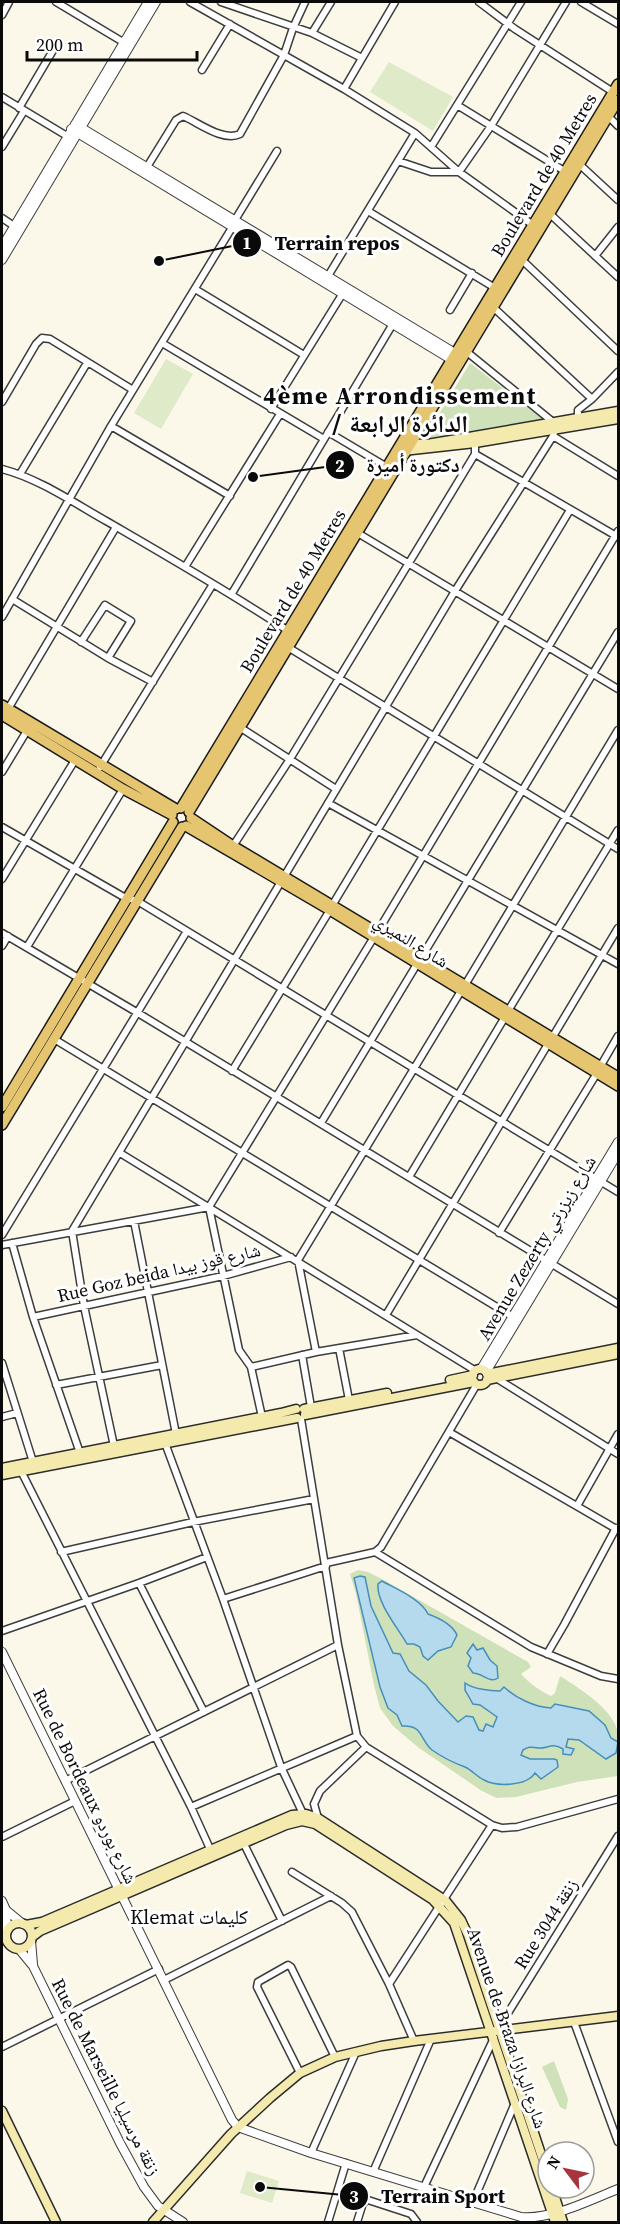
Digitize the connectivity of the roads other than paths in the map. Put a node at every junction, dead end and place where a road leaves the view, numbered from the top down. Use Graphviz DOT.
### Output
graph roads {
  1 [pos="9,2"];
  2 [pos="56,2"];
  3 [pos="148,2"];
  4 [pos="156,2"];
  5 [pos="190,2"];
  6 [pos="222,2"];
  7 [pos="305,2"];
  8 [pos="331,2"];
  9 [pos="395,2"];
  10 [pos="479,2"];
  11 [pos="521,2"];
  12 [pos="566,2"];
  13 [pos="581,2"];
  14 [pos="2,15"];
  15 [pos="215,16"];
  16 [pos="230,24"];
  17 [pos="507,24"];
  18 [pos="618,24"];
  19 [pos="293,28"];
  20 [pos="312,33"];
  21 [pos="123,42"];
  22 [pos="540,46"];
  23 [pos="55,47"];
  24 [pos="284,55"];
  25 [pos="362,58"];
  26 [pos="202,70"];
  27 [pos="344,89"];
  28 [pos="617,92"];
  29 [pos="2,97"];
  30 [pos="458,105"];
  31 [pos="21,109"];
  32 [pos="609,117"];
  33 [pos="490,126"];
  34 [pos="618,126"];
  35 [pos="74,130"];
  36 [pos="416,133"];
  37 [pos="3,147"];
  38 [pos="431,147"];
  39 [pos="277,151"];
  40 [pos="398,161"];
  41 [pos="577,162"];
  42 [pos="147,167"];
  43 [pos="459,172"];
  44 [pos="566,172"];
  45 [pos="618,200"];
  46 [pos="368,211"];
  47 [pos="550,214"];
  48 [pos="2,218"];
  49 [pos="234,223"];
  50 [pos="533,225"];
  51 [pos="14,226"];
  52 [pos="618,227"];
  53 [pos="2,247"];
  54 [pos="595,256"];
  55 [pos="519,257"];
  56 [pos="2,260"];
  57 [pos="472,273"];
  58 [pos="328,276"];
  59 [pos="618,278"];
  60 [pos="495,288"];
  61 [pos="195,289"];
  62 [pos="343,293"];
  63 [pos="494,308"];
  64 [pos="450,310"];
  65 [pos="395,320"];
  66 [pos="162,344"];
  67 [pos="618,351"];
  68 [pos="304,355"];
  69 [pos="460,356"];
  70 [pos="87,363"];
  71 [pos="618,372"];
  72 [pos="133,390"];
  73 [pos="592,399"];
  74 [pos="2,402"];
  75 [pos="271,409"];
  76 [pos="618,411"];
  77 [pos="280,414"];
  78 [pos="578,418"];
  79 [pos="614,420"];
  80 [pos="111,426"];
  81 [pos="618,426"];
  82 [pos="554,429"];
  83 [pos="328,432"];
  84 [pos="324,440"];
  85 [pos="475,443"];
  86 [pos="400,447"];
  87 [pos="410,448"];
  88 [pos="476,454"];
  89 [pos="387,467"];
  90 [pos="2,468"];
  91 [pos="20,474"];
  92 [pos="618,476"];
  93 [pos="524,482"];
  94 [pos="230,496"];
  95 [pos="68,500"];
  96 [pos="570,510"];
  97 [pos="116,527"];
  98 [pos="354,531"];
  99 [pos="618,535"];
  100 [pos="409,563"];
  101 [pos="186,567"];
  102 [pos="213,584"];
  103 [pos="455,591"];
  104 [pos="231,595"];
  105 [pos="12,599"];
  106 [pos="2,617"];
  107 [pos="504,620"];
  108 [pos="58,627"];
  109 [pos="618,632"];
  110 [pos="292,633"];
  111 [pos="81,642"];
  112 [pos="285,646"];
  113 [pos="549,648"];
  114 [pos="108,658"];
  115 [pos="593,674"];
  116 [pos="340,679"];
  117 [pos="153,682"];
  118 [pos="618,689"];
  119 [pos="386,707"];
  120 [pos="4,710"];
  121 [pos="29,727"];
  122 [pos="231,727"];
  123 [pos="241,728"];
  124 [pos="618,730"];
  125 [pos="434,737"];
  126 [pos="290,759"];
  127 [pos="75,760"];
  128 [pos="478,764"];
  129 [pos="99,769"];
  130 [pos="2,772"];
  131 [pos="123,789"];
  132 [pos="336,789"];
  133 [pos="523,791"];
  134 [pos="328,803"];
  135 [pos="181,817"];
  136 [pos="567,817"];
  137 [pos="2,827"];
  138 [pos="618,830"];
  139 [pos="378,831"];
  140 [pos="24,842"];
  141 [pos="610,844"];
  142 [pos="233,846"];
  143 [pos="618,849"];
  144 [pos="423,854"];
  145 [pos="73,869"];
  146 [pos="282,878"];
  147 [pos="2,879"];
  148 [pos="469,881"];
  149 [pos="127,898"];
  150 [pos="137,901"];
  151 [pos="514,906"];
  152 [pos="331,907"];
  153 [pos="618,928"];
  154 [pos="557,929"];
  155 [pos="187,931"];
  156 [pos="5,934"];
  157 [pos="376,934"];
  158 [pos="2,946"];
  159 [pos="27,947"];
  160 [pos="602,955"];
  161 [pos="234,959"];
  162 [pos="419,961"];
  163 [pos="618,964"];
  164 [pos="83,980"];
  165 [pos="281,988"];
  166 [pos="463,988"];
  167 [pos="138,1013"];
  168 [pos="506,1014"];
  169 [pos="326,1015"];
  170 [pos="618,1036"];
  171 [pos="54,1039"];
  172 [pos="370,1041"];
  173 [pos="550,1041"];
  174 [pos="185,1042"];
  175 [pos="415,1067"];
  176 [pos="104,1069"];
  177 [pos="599,1070"];
  178 [pos="232,1071"];
  179 [pos="618,1077"];
  180 [pos="618,1086"];
  181 [pos="458,1094"];
  182 [pos="276,1097"];
  183 [pos="151,1098"];
  184 [pos="5,1103"];
  185 [pos="502,1122"];
  186 [pos="321,1124"];
  187 [pos="2,1125"];
  188 [pos="618,1142"];
  189 [pos="365,1150"];
  190 [pos="549,1150"];
  191 [pos="243,1152"];
  192 [pos="120,1153"];
  193 [pos="617,1158"];
  194 [pos="409,1177"];
  195 [pos="599,1180"];
  196 [pos="618,1192"];
  197 [pos="452,1204"];
  198 [pos="331,1206"];
  199 [pos="209,1207"];
  200 [pos="134,1221"];
  201 [pos="72,1231"];
  202 [pos="499,1233"];
  203 [pos="2,1235"];
  204 [pos="12,1243"];
  205 [pos="2,1245"];
  206 [pos="294,1259"];
  207 [pos="419,1260"];
  208 [pos="549,1263"];
  209 [pos="223,1276"];
  210 [pos="148,1291"];
  211 [pos="618,1304"];
  212 [pos="84,1306"];
  213 [pos="386,1315"];
  214 [pos="33,1317"];
  215 [pos="516,1318"];
  216 [pos="418,1335"];
  217 [pos="339,1348"];
  218 [pos="618,1348"];
  219 [pos="316,1352"];
  220 [pos="618,1354"];
  221 [pos="302,1355"];
  222 [pos="2,1364"];
  223 [pos="162,1365"];
  224 [pos="251,1367"];
  225 [pos="482,1376"];
  226 [pos="99,1378"];
  227 [pos="56,1385"];
  228 [pos="349,1400"];
  229 [pos="17,1413"];
  230 [pos="302,1413"];
  231 [pos="2,1417"];
  232 [pos="262,1417"];
  233 [pos="449,1432"];
  234 [pos="176,1434"];
  235 [pos="618,1434"];
  236 [pos="165,1443"];
  237 [pos="114,1446"];
  238 [pos="609,1449"];
  239 [pos="80,1453"];
  240 [pos="618,1454"];
  241 [pos="33,1462"];
  242 [pos="2,1468"];
  243 [pos="21,1471"];
  244 [pos="2,1475"];
  245 [pos="314,1499"];
  246 [pos="577,1506"];
  247 [pos="193,1522"];
  248 [pos="617,1529"];
  249 [pos="61,1552"];
  250 [pos="375,1552"];
  251 [pos="207,1557"];
  252 [pos="326,1564"];
  253 [pos="139,1583"];
  254 [pos="223,1599"];
  255 [pos="87,1601"];
  256 [pos="2,1631"];
  257 [pos="338,1645"];
  258 [pos="2,1652"];
  259 [pos="547,1654"];
  260 [pos="618,1679"];
  261 [pos="252,1687"];
  262 [pos="204,1712"];
  263 [pos="155,1736"];
  264 [pos="357,1736"];
  265 [pos="366,1747"];
  266 [pos="280,1767"];
  267 [pos="66,1780"];
  268 [pos="317,1797"];
  269 [pos="618,1798"];
  270 [pos="75,1801"];
  271 [pos="191,1807"];
  272 [pos="303,1814"];
  273 [pos="318,1818"];
  274 [pos="492,1825"];
  275 [pos="618,1836"];
  276 [pos="2,1837"];
  277 [pos="244,1844"];
  278 [pos="211,1851"];
  279 [pos="292,1872"];
  280 [pos="121,1892"];
  281 [pos="331,1896"];
  282 [pos="2,1901"];
  283 [pos="443,1903"];
  284 [pos="6,1910"];
  285 [pos="282,1921"];
  286 [pos="25,1924"];
  287 [pos="31,1939"];
  288 [pos="5,1940"];
  289 [pos="19,1949"];
  290 [pos="33,1966"];
  291 [pos="159,1969"];
  292 [pos="164,1980"];
  293 [pos="389,1984"];
  294 [pos="618,2016"];
  295 [pos="60,2018"];
  296 [pos="574,2022"];
  297 [pos="496,2032"];
  298 [pos="431,2039"];
  299 [pos="414,2040"];
  300 [pos="2,2047"];
  301 [pos="356,2052"];
  302 [pos="335,2057"];
  303 [pos="300,2073"];
  304 [pos="515,2103"];
  305 [pos="2,2111"];
  306 [pos="238,2127"];
  307 [pos="536,2142"];
  308 [pos="618,2142"];
  309 [pos="311,2153"];
  310 [pos="346,2163"];
  311 [pos="373,2172"];
  312 [pos="424,2187"];
  313 [pos="618,2189"];
  314 [pos="554,2200"];
  315 [pos="474,2202"];
  316 [pos="164,2210"];
  317 [pos="556,2216"];
  318 [pos="56,2223"];
  319 [pos="153,2223"];
  320 [pos="183,2223"];
  321 [pos="328,2223"];
  322 [pos="357,2223"];
  323 [pos="417,2223"];
  324 [pos="563,2223"];
  1 -- 14 [label="street"];
  2 -- 21 [label="street"];
  3 -- 21 [label="street"];
  4 -- 35 [label="street"];
  5 -- 15 [label="street"];
  6 -- 15 [label="street"];
  6 -- 19 [label="street"];
  7 -- 19 [label="street"];
  8 -- 20 [label="street"];
  9 -- 25 [label="street"];
  10 -- 17 [label="street"];
  11 -- 17 [label="street"];
  12 -- 22 [label="street"];
  13 -- 18 [label="street"];
  15 -- 16 [label="street"];
  16 -- 24 [label="street"];
  16 -- 26 [label="street"];
  17 -- 22 [label="street"];
  17 -- 30 [label="street"];
  19 -- 20 [label="street"];
  19 -- 24 [label="street"];
  20 -- 25 [label="street"];
  21 -- 35 [label="street"];
  22 -- 28 [label="street"];
  22 -- 33 [label="street"];
  23 -- 31 [label="street"];
  24 -- 27 [label="street"];
  24 -- 42 [label="street"];
  25 -- 27 [label="street"];
  27 -- 36 [label="street"];
  28 -- 32 [label="main road, Boulevard de 40 Metres"];
  28 -- 41 [label="main road, Boulevard de 40 Metres"];
  29 -- 31 [label="street"];
  30 -- 33 [label="street"];
  30 -- 38 [label="street"];
  31 -- 35 [label="street"];
  31 -- 37 [label="street"];
  32 -- 34 [label="street"];
  32 -- 41 [label="main road, Boulevard de 40 Metres"];
  33 -- 43 [label="street"];
  33 -- 44 [label="street"];
  35 -- 42 [label="street"];
  35 -- 49 [label="street"];
  35 -- 51 [label="street"];
  35 -- 56 [label="street"];
  36 -- 38 [label="street"];
  36 -- 40 [label="street"];
  38 -- 43 [label="street"];
  39 -- 49 [label="street"];
  40 -- 43 [label="street"];
  40 -- 46 [label="street"];
  41 -- 44 [label="main road, Boulevard de 40 Metres"];
  41 -- 45 [label="street"];
  41 -- 47 [label="main road, Boulevard de 40 Metres"];
  42 -- 49 [label="street"];
  43 -- 50 [label="street"];
  44 -- 50 [label="main road, Boulevard de 40 Metres"];
  46 -- 57 [label="street"];
  46 -- 58 [label="street"];
  47 -- 54 [label="street"];
  47 -- 55 [label="main road, Boulevard de 40 Metres"];
  48 -- 51 [label="street"];
  49 -- 58 [label="street"];
  49 -- 61 [label="street"];
  49 -- 62 [label="street"];
  50 -- 55 [label="main road, Boulevard de 40 Metres"];
  51 -- 53 [label="street"];
  52 -- 54 [label="street"];
  54 -- 59 [label="street"];
  55 -- 60 [label="main road, Boulevard de 40 Metres"];
  55 -- 63 [label="main road, Boulevard de 40 Metres"];
  55 -- 67 [label="street"];
  57 -- 60 [label="street"];
  57 -- 64 [label="street"];
  58 -- 65 [label="street"];
  60 -- 69 [label="main road, Boulevard de 40 Metres"];
  61 -- 66 [label="street"];
  61 -- 68 [label="street"];
  62 -- 65 [label="street"];
  62 -- 68 [label="street"];
  63 -- 69 [label="main road, Boulevard de 40 Metres"];
  63 -- 73 [label="street"];
  65 -- 69 [label="street"];
  65 -- 83 [label="street"];
  66 -- 72 [label="street"];
  66 -- 75 [label="street"];
  68 -- 75 [label="street"];
  69 -- 82 [label="street"];
  69 -- 86 [label="main road, Boulevard de 40 Metres"];
  69 -- 87 [label="main road, Boulevard de 40 Metres"];
  70 -- 72 [label="street"];
  70 -- 74 [label="street"];
  70 -- 91 [label="street"];
  71 -- 73 [label="street"];
  72 -- 80 [label="street"];
  73 -- 78 [label="street"];
  75 -- 77 [label="street"];
  76 -- 78 [label="main road"];
  77 -- 84 [label="street"];
  77 -- 94 [label="street"];
  78 -- 82 [label="main road"];
  79 -- 81 [label="street"];
  79 -- 82 [label="main road"];
  80 -- 94 [label="street"];
  80 -- 95 [label="street"];
  82 -- 85 [label="main road"];
  82 -- 87 [label="main road"];
  82 -- 92 [label="street"];
  82 -- 93 [label="street"];
  83 -- 84 [label="street"];
  83 -- 89 [label="street"];
  84 -- 104 [label="street"];
  85 -- 87 [label="main road"];
  85 -- 88 [label="street"];
  86 -- 87 [label="main road"];
  86 -- 89 [label="main road, Boulevard de 40 Metres"];
  87 -- 98 [label="main road, Boulevard de 40 Metres"];
  88 -- 93 [label="street"];
  88 -- 100 [label="street"];
  89 -- 98 [label="main road, Boulevard de 40 Metres"];
  90 -- 91 [label="street"];
  91 -- 95 [label="street"];
  93 -- 96 [label="street"];
  93 -- 103 [label="street"];
  94 -- 101 [label="street"];
  95 -- 97 [label="street"];
  95 -- 105 [label="street"];
  96 -- 99 [label="street"];
  96 -- 107 [label="street"];
  97 -- 101 [label="street"];
  97 -- 108 [label="street"];
  98 -- 100 [label="street"];
  98 -- 110 [label="main road, Boulevard de 40 Metres"];
  99 -- 113 [label="street"];
  100 -- 103 [label="street"];
  100 -- 116 [label="street"];
  101 -- 102 [label="street"];
  102 -- 104 [label="street"];
  102 -- 117 [label="street"];
  103 -- 107 [label="street"];
  103 -- 119 [label="street"];
  104 -- 110 [label="street"];
  105 -- 106 [label="street"];
  105 -- 108 [label="street"];
  107 -- 113 [label="street"];
  107 -- 125 [label="street"];
  108 -- 111 [label="street"];
  108 -- 120 [label="street"];
  109 -- 115 [label="street"];
  110 -- 112 [label="main road, Boulevard de 40 Metres"];
  111 -- 114 [label="street"];
  111 -- 114 [label="street"];
  112 -- 116 [label="street"];
  112 -- 122 [label="main road, Boulevard de 40 Metres"];
  112 -- 123 [label="main road, Boulevard de 40 Metres"];
  113 -- 115 [label="street"];
  113 -- 128 [label="street"];
  114 -- 117 [label="street"];
  115 -- 118 [label="street"];
  115 -- 133 [label="street"];
  116 -- 119 [label="street"];
  116 -- 126 [label="street"];
  117 -- 129 [label="street"];
  119 -- 125 [label="street"];
  119 -- 132 [label="street"];
  120 -- 121 [label="main road"];
  121 -- 127 [label="main road"];
  121 -- 129 [label="main road"];
  121 -- 130 [label="street"];
  122 -- 123 [label="street"];
  122 -- 135 [label="main road, Boulevard de 40 Metres"];
  123 -- 126 [label="street"];
  123 -- 135 [label="main road, Boulevard de 40 Metres"];
  124 -- 136 [label="street"];
  125 -- 128 [label="street"];
  125 -- 139 [label="street"];
  126 -- 132 [label="street"];
  126 -- 142 [label="street"];
  127 -- 129 [label="main road"];
  127 -- 140 [label="street"];
  128 -- 133 [label="street"];
  128 -- 144 [label="street"];
  129 -- 131 [label="main road"];
  129 -- 135 [label="main road"];
  131 -- 135 [label="main road"];
  131 -- 145 [label="street"];
  132 -- 134 [label="street"];
  133 -- 136 [label="street"];
  133 -- 148 [label="street"];
  134 -- 139 [label="street"];
  134 -- 146 [label="street"];
  135 -- 142 [label="main road, شارع النميري"];
  135 -- 146 [label="main road, شارع النميري"];
  135 -- 149 [label="main road"];
  135 -- 150 [label="main road"];
  136 -- 141 [label="street"];
  136 -- 151 [label="street"];
  137 -- 140 [label="street"];
  138 -- 141 [label="street"];
  139 -- 144 [label="street"];
  139 -- 152 [label="street"];
  140 -- 145 [label="street"];
  140 -- 147 [label="street"];
  141 -- 143 [label="street"];
  141 -- 154 [label="street"];
  142 -- 146 [label="main road, شارع النميري"];
  144 -- 148 [label="street"];
  144 -- 157 [label="street"];
  145 -- 149 [label="street"];
  145 -- 159 [label="street"];
  146 -- 152 [label="main road, شارع النميري"];
  146 -- 161 [label="street"];
  148 -- 151 [label="street"];
  148 -- 162 [label="street"];
  149 -- 150 [label="street"];
  149 -- 164 [label="main road"];
  150 -- 155 [label="street"];
  150 -- 164 [label="main road"];
  151 -- 154 [label="street"];
  151 -- 166 [label="street"];
  152 -- 157 [label="main road, شارع النميري"];
  152 -- 165 [label="street"];
  153 -- 160 [label="street"];
  154 -- 160 [label="street"];
  154 -- 168 [label="street"];
  155 -- 161 [label="street"];
  155 -- 167 [label="street"];
  156 -- 158 [label="street"];
  156 -- 159 [label="street"];
  157 -- 162 [label="main road, شارع النميري"];
  157 -- 169 [label="street"];
  159 -- 164 [label="street"];
  160 -- 163 [label="street"];
  160 -- 173 [label="street"];
  161 -- 165 [label="street"];
  161 -- 174 [label="street"];
  162 -- 166 [label="main road, شارع النميري"];
  162 -- 172 [label="street"];
  164 -- 167 [label="street"];
  164 -- 171 [label="main road"];
  164 -- 184 [label="main road"];
  165 -- 169 [label="street"];
  165 -- 178 [label="street"];
  166 -- 168 [label="main road, شارع النميري"];
  166 -- 175 [label="street"];
  167 -- 174 [label="street"];
  167 -- 176 [label="street"];
  168 -- 173 [label="main road, شارع النميري"];
  168 -- 181 [label="street"];
  169 -- 172 [label="street"];
  169 -- 182 [label="street"];
  170 -- 177 [label="street"];
  171 -- 176 [label="street"];
  171 -- 184 [label="main road"];
  172 -- 175 [label="street"];
  172 -- 186 [label="street"];
  173 -- 177 [label="main road, شارع النميري"];
  173 -- 185 [label="street"];
  174 -- 178 [label="street"];
  174 -- 183 [label="street"];
  175 -- 181 [label="street"];
  175 -- 189 [label="street"];
  176 -- 183 [label="street"];
  176 -- 203 [label="street"];
  177 -- 179 [label="main road, شارع النميري"];
  177 -- 180 [label="main road, شارع النميري"];
  177 -- 190 [label="street"];
  178 -- 182 [label="street"];
  181 -- 185 [label="street"];
  181 -- 194 [label="street"];
  182 -- 186 [label="street"];
  182 -- 191 [label="street"];
  183 -- 191 [label="street"];
  183 -- 192 [label="street"];
  184 -- 187 [label="main road"];
  185 -- 190 [label="street"];
  185 -- 197 [label="street"];
  186 -- 189 [label="street"];
  188 -- 195 [label="street, Avenue Zezerty شارع زيزرتي"];
  189 -- 194 [label="street"];
  189 -- 198 [label="street"];
  190 -- 195 [label="street"];
  190 -- 202 [label="street"];
  191 -- 198 [label="street"];
  191 -- 199 [label="street"];
  192 -- 199 [label="street"];
  192 -- 201 [label="street"];
  193 -- 195 [label="street, Avenue Zezerty شارع زيزرتي"];
  194 -- 197 [label="street"];
  195 -- 196 [label="street"];
  195 -- 208 [label="street, Avenue Zezerty شارع زيزرتي"];
  197 -- 202 [label="street"];
  197 -- 207 [label="street"];
  198 -- 206 [label="street"];
  198 -- 207 [label="street"];
  199 -- 200 [label="street"];
  199 -- 206 [label="street"];
  199 -- 209 [label="street"];
  200 -- 201 [label="street"];
  200 -- 210 [label="street"];
  201 -- 204 [label="street"];
  201 -- 212 [label="street"];
  202 -- 208 [label="street"];
  204 -- 205 [label="street"];
  204 -- 214 [label="street"];
  206 -- 209 [label="street, Rue Goz beida شارع قوز بيدا"];
  206 -- 213 [label="street"];
  206 -- 219 [label="street"];
  207 -- 213 [label="street"];
  207 -- 215 [label="street"];
  208 -- 211 [label="street"];
  208 -- 215 [label="street, Avenue Zezerty شارع زيزرتي"];
  209 -- 210 [label="street, Rue Goz beida شارع قوز بيدا"];
  209 -- 224 [label="street"];
  210 -- 212 [label="street, Rue Goz beida شارع قوز بيدا"];
  210 -- 223 [label="street"];
  212 -- 214 [label="street, Rue Goz beida شارع قوز بيدا"];
  212 -- 226 [label="street"];
  213 -- 216 [label="street"];
  214 -- 227 [label="street"];
  215 -- 225 [label="street, Avenue Zezerty شارع زيزرتي"];
  216 -- 217 [label="street"];
  216 -- 225 [label="street"];
  217 -- 219 [label="street"];
  217 -- 228 [label="street"];
  218 -- 225 [label="main road"];
  219 -- 221 [label="street"];
  220 -- 225 [label="main road"];
  221 -- 224 [label="street"];
  221 -- 230 [label="street"];
  222 -- 229 [label="street"];
  223 -- 226 [label="street"];
  223 -- 234 [label="street"];
  224 -- 232 [label="street"];
  225 -- 228 [label="main road"];
  225 -- 230 [label="main road"];
  225 -- 233 [label="street"];
  225 -- 238 [label="street"];
  226 -- 227 [label="street"];
  226 -- 237 [label="street"];
  227 -- 239 [label="street"];
  228 -- 230 [label="main road"];
  229 -- 231 [label="street"];
  229 -- 241 [label="street"];
  230 -- 232 [label="main road"];
  230 -- 236 [label="main road"];
  230 -- 245 [label="street"];
  232 -- 234 [label="main road"];
  233 -- 246 [label="street"];
  233 -- 250 [label="street"];
  234 -- 237 [label="main road"];
  235 -- 238 [label="street"];
  236 -- 243 [label="main road"];
  236 -- 247 [label="street"];
  237 -- 239 [label="main road"];
  238 -- 240 [label="street"];
  238 -- 246 [label="street"];
  239 -- 241 [label="main road"];
  241 -- 242 [label="main road"];
  243 -- 244 [label="main road"];
  243 -- 249 [label="street"];
  245 -- 247 [label="street"];
  245 -- 252 [label="street"];
  246 -- 248 [label="street"];
  247 -- 249 [label="street"];
  247 -- 251 [label="street"];
  248 -- 259 [label="street"];
  249 -- 255 [label="street"];
  250 -- 252 [label="street"];
  250 -- 259 [label="street"];
  251 -- 253 [label="street"];
  251 -- 254 [label="street"];
  252 -- 254 [label="street"];
  252 -- 257 [label="street"];
  253 -- 255 [label="street"];
  253 -- 262 [label="street"];
  254 -- 261 [label="street"];
  255 -- 256 [label="street"];
  255 -- 263 [label="street"];
  257 -- 261 [label="street"];
  257 -- 264 [label="street"];
  258 -- 267 [label="street, Rue de Bordeaux شارع بوردو"];
  259 -- 260 [label="street"];
  261 -- 262 [label="street"];
  261 -- 266 [label="street"];
  262 -- 263 [label="street"];
  263 -- 267 [label="street"];
  263 -- 271 [label="street"];
  264 -- 265 [label="street"];
  264 -- 266 [label="street"];
  265 -- 268 [label="street"];
  265 -- 274 [label="street"];
  266 -- 271 [label="street"];
  266 -- 272 [label="street"];
  267 -- 270 [label="street, Rue de Bordeaux شارع بوردو"];
  268 -- 272 [label="street"];
  268 -- 273 [label="street"];
  269 -- 274 [label="street"];
  270 -- 276 [label="street"];
  270 -- 280 [label="street, Rue de Bordeaux شارع بوردو"];
  271 -- 278 [label="street"];
  272 -- 273 [label="main road, Avenue de Braza شارع البرازا"];
  272 -- 277 [label="main road"];
  272 -- 278 [label="main road"];
  272 -- 283 [label="main road, Avenue de Braza شارع البرازا"];
  273 -- 283 [label="main road, Avenue de Braza شارع البرازا"];
  274 -- 283 [label="street"];
  275 -- 297 [label="street, Rue 3044 زنقة"];
  277 -- 280 [label="main road"];
  277 -- 285 [label="street"];
  278 -- 280 [label="main road"];
  279 -- 281 [label="street"];
  280 -- 286 [label="main road"];
  280 -- 287 [label="main road"];
  280 -- 291 [label="street, Rue de Bordeaux شارع بوردو"];
  281 -- 285 [label="street"];
  281 -- 293 [label="street"];
  282 -- 284 [label="street"];
  283 -- 293 [label="street"];
  283 -- 297 [label="main road, Avenue de Braza شارع البرازا"];
  284 -- 286 [label="street"];
  284 -- 288 [label="street"];
  285 -- 292 [label="street"];
  286 -- 287 [label="main road"];
  286 -- 288 [label="main road"];
  287 -- 289 [label="main road"];
  287 -- 290 [label="street, Rue de Marseille زنقة مرسيليا"];
  288 -- 289 [label="main road"];
  289 -- 290 [label="street, Rue de Marseille زنقة مرسيليا"];
  290 -- 295 [label="street, Rue de Marseille زنقة مرسيليا"];
  291 -- 292 [label="street, Rue de Bordeaux شارع بوردو"];
  291 -- 295 [label="street"];
  292 -- 306 [label="street, Rue de Bordeaux شارع بوردو"];
  293 -- 299 [label="street"];
  294 -- 296 [label="main road"];
  295 -- 300 [label="street"];
  295 -- 316 [label="street, Rue de Marseille زنقة مرسيليا"];
  296 -- 297 [label="main road"];
  296 -- 308 [label="street"];
  297 -- 298 [label="main road"];
  297 -- 304 [label="main road, Avenue de Braza شارع البرازا"];
  297 -- 307 [label="main road, Avenue de Braza شارع البرازا"];
  297 -- 312 [label="street, Rue 3044 زنقة"];
  298 -- 299 [label="main road"];
  298 -- 311 [label="street"];
  299 -- 301 [label="main road"];
  301 -- 302 [label="main road"];
  301 -- 309 [label="street"];
  302 -- 303 [label="main road"];
  302 -- 303 [label="street"];
  303 -- 306 [label="main road"];
  304 -- 315 [label="street"];
  304 -- 317 [label="main road, Avenue de Braza شارع البرازا"];
  305 -- 318 [label="main road"];
  306 -- 309 [label="street"];
  306 -- 316 [label="main road"];
  309 -- 310 [label="street"];
  310 -- 311 [label="street"];
  310 -- 321 [label="street"];
  311 -- 312 [label="street"];
  312 -- 315 [label="street"];
  313 -- 317 [label="street"];
  314 -- 317 [label="main road, Avenue de Braza شارع البرازا"];
  315 -- 317 [label="street"];
  316 -- 319 [label="main road"];
  316 -- 320 [label="street, Rue de Marseille زنقة مرسيليا"];
  317 -- 324 [label="main road, Avenue de Braza شارع البرازا"];
  322 -- 323 [label="street"];
}
